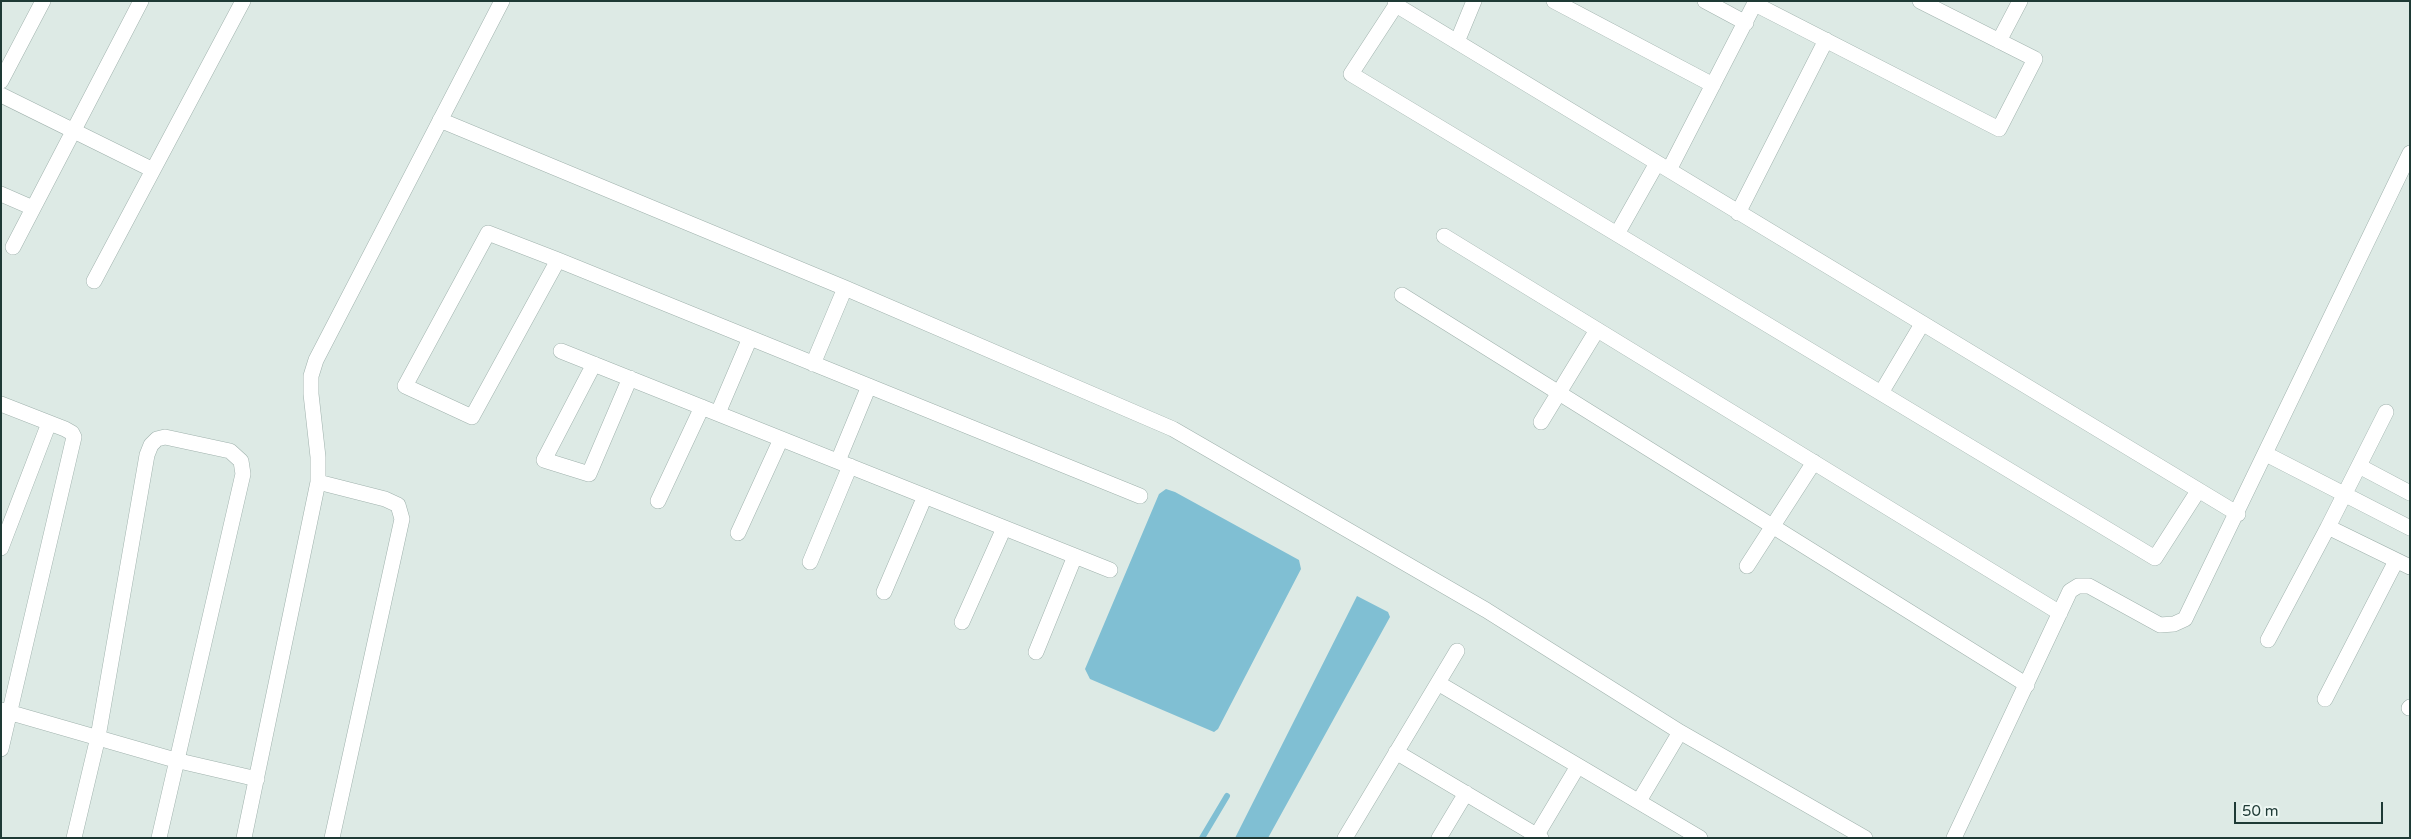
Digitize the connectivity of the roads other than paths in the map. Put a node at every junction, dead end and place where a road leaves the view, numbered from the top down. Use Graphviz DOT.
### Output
graph roads {
  1 [pos="43,1"];
  2 [pos="141,1"];
  3 [pos="243,1"];
  4 [pos="502,1"];
  5 [pos="1474,1"];
  6 [pos="1554,1"];
  7 [pos="2020,1"];
  8 [pos="1396,3"];
  9 [pos="1712,3"];
  10 [pos="1756,3"];
  11 [pos="1928,3"];
  12 [pos="1746,22"];
  13 [pos="1826,40"];
  14 [pos="1999,41"];
  15 [pos="1457,42"];
  16 [pos="1,81"];
  17 [pos="1713,85"];
  18 [pos="1,96"];
  19 [pos="440,120"];
  20 [pos="74,131"];
  21 [pos="2410,152"];
  22 [pos="1663,167"];
  23 [pos="153,170"];
  24 [pos="1,194"];
  25 [pos="33,208"];
  26 [pos="1738,212"];
  27 [pos="1616,234"];
  28 [pos="1444,236"];
  29 [pos="13,248"];
  30 [pos="558,260"];
  31 [pos="94,281"];
  32 [pos="845,288"];
  33 [pos="1402,295"];
  34 [pos="1922,324"];
  35 [pos="1597,330"];
  36 [pos="750,338"];
  37 [pos="561,350"];
  38 [pos="594,364"];
  39 [pos="813,364"];
  40 [pos="630,378"];
  41 [pos="869,386"];
  42 [pos="1559,393"];
  43 [pos="1881,393"];
  44 [pos="1,404"];
  45 [pos="702,407"];
  46 [pos="2386,412"];
  47 [pos="718,413"];
  48 [pos="1541,422"];
  49 [pos="49,423"];
  50 [pos="781,439"];
  51 [pos="2266,454"];
  52 [pos="1814,462"];
  53 [pos="844,464"];
  54 [pos="2359,466"];
  55 [pos="318,482"];
  56 [pos="2198,491"];
  57 [pos="2410,493"];
  58 [pos="2344,495"];
  59 [pos="925,496"];
  60 [pos="1140,496"];
  61 [pos="658,501"];
  62 [pos="2238,514"];
  63 [pos="1773,526"];
  64 [pos="2328,527"];
  65 [pos="1004,528"];
  66 [pos="2410,528"];
  67 [pos="738,533"];
  68 [pos="1,548"];
  69 [pos="1075,556"];
  70 [pos="810,562"];
  71 [pos="2403,564"];
  72 [pos="1747,566"];
  73 [pos="1110,570"];
  74 [pos="884,592"];
  75 [pos="2060,613"];
  76 [pos="962,622"];
  77 [pos="2268,640"];
  78 [pos="1457,651"];
  79 [pos="1036,652"];
  80 [pos="1438,684"];
  81 [pos="2027,684"];
  82 [pos="2325,699"];
  83 [pos="5,711"];
  84 [pos="1680,732"];
  85 [pos="98,738"];
  86 [pos="1,749"];
  87 [pos="1396,752"];
  88 [pos="175,760"];
  89 [pos="1578,766"];
  90 [pos="257,779"];
  91 [pos="1466,794"];
  92 [pos="1638,801"];
  93 [pos="1537,837"];
  94 [pos="74,838"];
  95 [pos="158,838"];
  96 [pos="244,838"];
  97 [pos="332,838"];
  98 [pos="1345,838"];
  99 [pos="1439,838"];
  100 [pos="1700,838"];
  101 [pos="1865,838"];
  102 [pos="1954,838"];
  1 -- 16 [label="street"];
  2 -- 20 [label="street"];
  3 -- 23 [label="street"];
  4 -- 19 [label="street"];
  5 -- 15 [label="street"];
  6 -- 17 [label="street"];
  7 -- 14 [label="street"];
  8 -- 15 [label="street"];
  8 -- 27 [label="street"];
  9 -- 12 [label="street"];
  10 -- 12 [label="street"];
  10 -- 13 [label="street"];
  11 -- 14 [label="street"];
  12 -- 17 [label="street"];
  13 -- 14 [label="street"];
  13 -- 26 [label="street"];
  15 -- 22 [label="street"];
  17 -- 22 [label="street"];
  18 -- 20 [label="street"];
  19 -- 32 [label="street"];
  19 -- 55 [label="street"];
  20 -- 23 [label="street"];
  20 -- 25 [label="street"];
  21 -- 51 [label="street"];
  22 -- 26 [label="street"];
  22 -- 27 [label="street"];
  23 -- 31 [label="street"];
  24 -- 25 [label="street"];
  25 -- 29 [label="street"];
  26 -- 34 [label="street"];
  27 -- 43 [label="street"];
  28 -- 35 [label="street"];
  30 -- 30 [label="street"];
  30 -- 36 [label="street"];
  32 -- 39 [label="street"];
  32 -- 84 [label="street"];
  33 -- 42 [label="street"];
  34 -- 43 [label="street"];
  34 -- 56 [label="street"];
  35 -- 42 [label="street"];
  35 -- 52 [label="street"];
  36 -- 39 [label="street"];
  36 -- 47 [label="street"];
  37 -- 38 [label="street"];
  38 -- 40 [label="street"];
  38 -- 40 [label="street"];
  39 -- 41 [label="street"];
  40 -- 45 [label="street"];
  41 -- 53 [label="street"];
  41 -- 60 [label="street"];
  42 -- 48 [label="street"];
  42 -- 63 [label="street"];
  43 -- 56 [label="street"];
  44 -- 49 [label="street"];
  45 -- 47 [label="street"];
  45 -- 61 [label="street"];
  46 -- 54 [label="street"];
  47 -- 50 [label="street"];
  49 -- 68 [label="street"];
  49 -- 83 [label="street"];
  50 -- 53 [label="street"];
  50 -- 67 [label="street"];
  51 -- 58 [label="street"];
  51 -- 62 [label="street"];
  52 -- 63 [label="street"];
  52 -- 75 [label="street"];
  53 -- 59 [label="street"];
  53 -- 70 [label="street"];
  54 -- 57 [label="street"];
  54 -- 58 [label="street"];
  55 -- 90 [label="street"];
  55 -- 97 [label="street"];
  56 -- 62 [label="street"];
  58 -- 64 [label="street"];
  58 -- 66 [label="street"];
  59 -- 65 [label="street"];
  59 -- 74 [label="street"];
  62 -- 75 [label="street"];
  63 -- 72 [label="street"];
  63 -- 81 [label="street"];
  64 -- 71 [label="street"];
  64 -- 77 [label="street"];
  65 -- 69 [label="street"];
  65 -- 76 [label="street"];
  69 -- 73 [label="street"];
  69 -- 79 [label="street"];
  71 -- 82 [label="street"];
  75 -- 81 [label="street"];
  78 -- 80 [label="street"];
  80 -- 87 [label="street"];
  80 -- 89 [label="street"];
  81 -- 102 [label="street"];
  83 -- 85 [label="street"];
  83 -- 86 [label="street"];
  84 -- 92 [label="street"];
  84 -- 101 [label="street"];
  85 -- 88 [label="street"];
  85 -- 88 [label="street"];
  85 -- 94 [label="street"];
  87 -- 91 [label="street"];
  87 -- 98 [label="street"];
  88 -- 90 [label="street"];
  88 -- 95 [label="street"];
  89 -- 92 [label="street"];
  89 -- 93 [label="street"];
  90 -- 96 [label="street"];
  91 -- 93 [label="street"];
  91 -- 99 [label="street"];
  92 -- 100 [label="street"];
}
